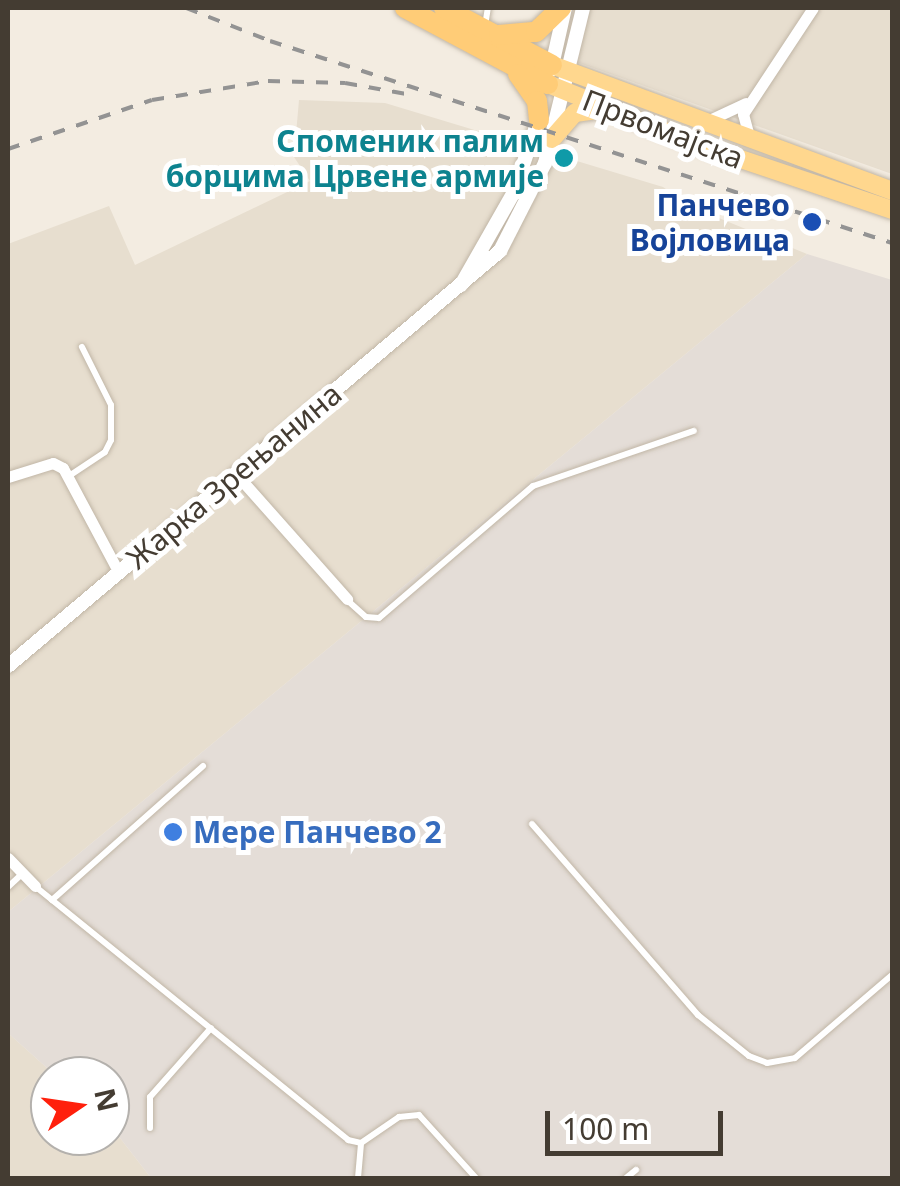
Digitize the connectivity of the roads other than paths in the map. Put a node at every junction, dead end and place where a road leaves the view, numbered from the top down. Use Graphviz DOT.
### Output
graph roads {
  1 [pos="406,8"];
  2 [pos="488,8"];
  3 [pos="563,8"];
  4 [pos="583,8"];
  5 [pos="813,8"];
  6 [pos="436,14"];
  7 [pos="488,32"];
  8 [pos="509,65"];
  9 [pos="559,79"];
  10 [pos="750,101"];
  11 [pos="608,109"];
  12 [pos="539,120"];
  13 [pos="698,124"];
  14 [pos="552,139"];
  15 [pos="753,144"];
  16 [pos="892,191"];
  17 [pos="892,210"];
  18 [pos="460,286"];
  19 [pos="82,347"];
  20 [pos="694,431"];
  21 [pos="237,474"];
  22 [pos="69,476"];
  23 [pos="8,477"];
  24 [pos="119,573"];
  25 [pos="346,599"];
  26 [pos="8,666"];
  27 [pos="203,766"];
  28 [pos="532,824"];
  29 [pos="8,858"];
  30 [pos="22,874"];
  31 [pos="35,886"];
  32 [pos="8,887"];
  33 [pos="52,900"];
  34 [pos="892,976"];
  35 [pos="211,1028"];
  36 [pos="150,1128"];
  37 [pos="361,1142"];
  38 [pos="636,1170"];
  39 [pos="358,1178"];
  40 [pos="476,1178"];
  41 [pos="626,1178"];
  1 -- 6 [label="highway"];
  2 -- 7 [label="lane"];
  3 -- 7 [label="highway"];
  3 -- 9 [label="street, Жарка Зрењанина"];
  4 -- 9 [label="street, Жарка Зрењанина"];
  5 -- 10 [label="street"];
  6 -- 7 [label="highway"];
  6 -- 8 [label="highway"];
  7 -- 9 [label="highway"];
  8 -- 9 [label="highway"];
  8 -- 12 [label="highway"];
  9 -- 11 [label="main road, Првомајска"];
  9 -- 12 [label="street, Жарка Зрењанина"];
  9 -- 13 [label="main road, Првомајска"];
  9 -- 14 [label="street, Жарка Зрењанина"];
  10 -- 13 [label="street"];
  10 -- 15 [label="street"];
  11 -- 14 [label="main road"];
  11 -- 17 [label="main road, Првомајска"];
  12 -- 18 [label="street, Жарка Зрењанина"];
  13 -- 15 [label="main road, Првомајска"];
  14 -- 18 [label="street, Жарка Зрењанина"];
  15 -- 16 [label="main road, Првомајска"];
  18 -- 21 [label="street, Жарка Зрењанина"];
  19 -- 22 [label="lane"];
  20 -- 25 [label="lane"];
  21 -- 24 [label="street, Жарка Зрењанина"];
  21 -- 25 [label="street"];
  22 -- 23 [label="street"];
  22 -- 24 [label="street"];
  24 -- 26 [label="street, Жарка Зрењанина"];
  27 -- 33 [label="lane"];
  28 -- 34 [label="lane"];
  29 -- 30 [label="street"];
  30 -- 31 [label="street"];
  30 -- 32 [label="lane"];
  31 -- 33 [label="lane"];
  33 -- 35 [label="lane"];
  35 -- 36 [label="lane"];
  35 -- 37 [label="lane"];
  37 -- 39 [label="lane"];
  37 -- 40 [label="lane"];
  38 -- 41 [label="lane"];
}
